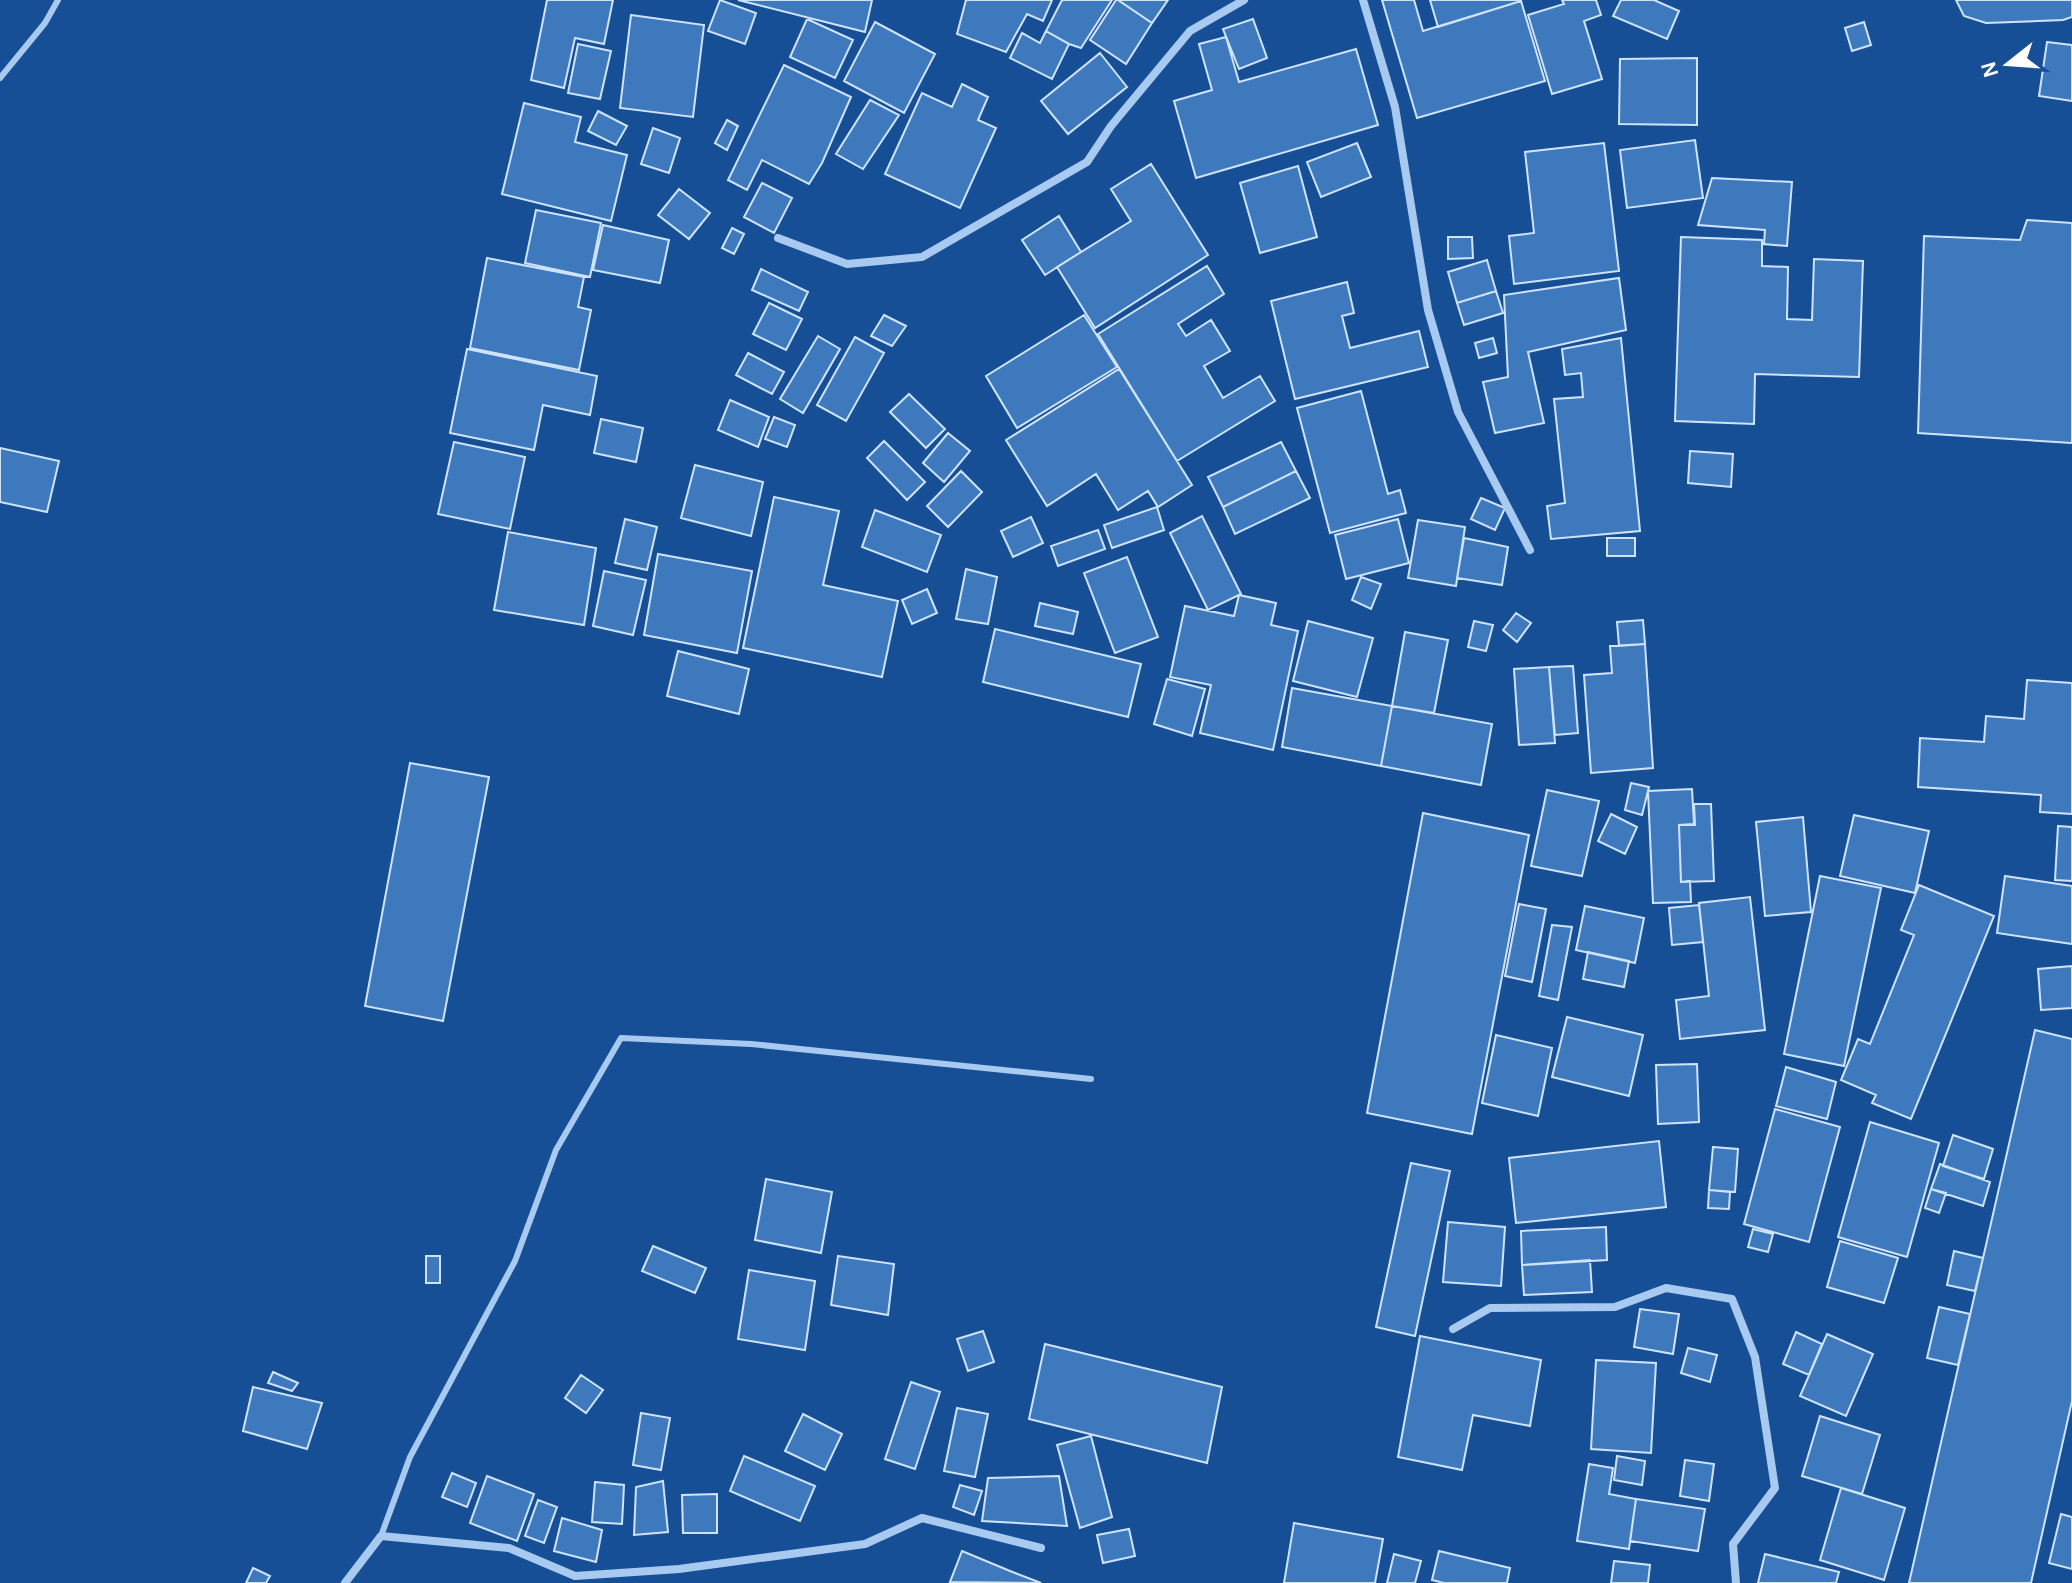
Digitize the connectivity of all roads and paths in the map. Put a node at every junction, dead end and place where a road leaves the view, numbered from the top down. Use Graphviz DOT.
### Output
graph roads {
  1 [pos="58,0"];
  2 [pos="1244,0"];
  3 [pos="1363,0"];
  4 [pos="0,78"];
  5 [pos="778,238"];
  6 [pos="1530,550"];
  7 [pos="1091,1079"];
  8 [pos="1453,1329"];
  9 [pos="381,1536"];
  10 [pos="1041,1548"];
  11 [pos="345,1583"];
  12 [pos="1736,1583"];
  1 -- 4 [label="lane"];
  2 -- 5 [label="street"];
  3 -- 6 [label="street"];
  7 -- 9 [label="lane"];
  8 -- 12 [label="street"];
  9 -- 10 [label="street"];
  9 -- 11 [label="street"];
}
